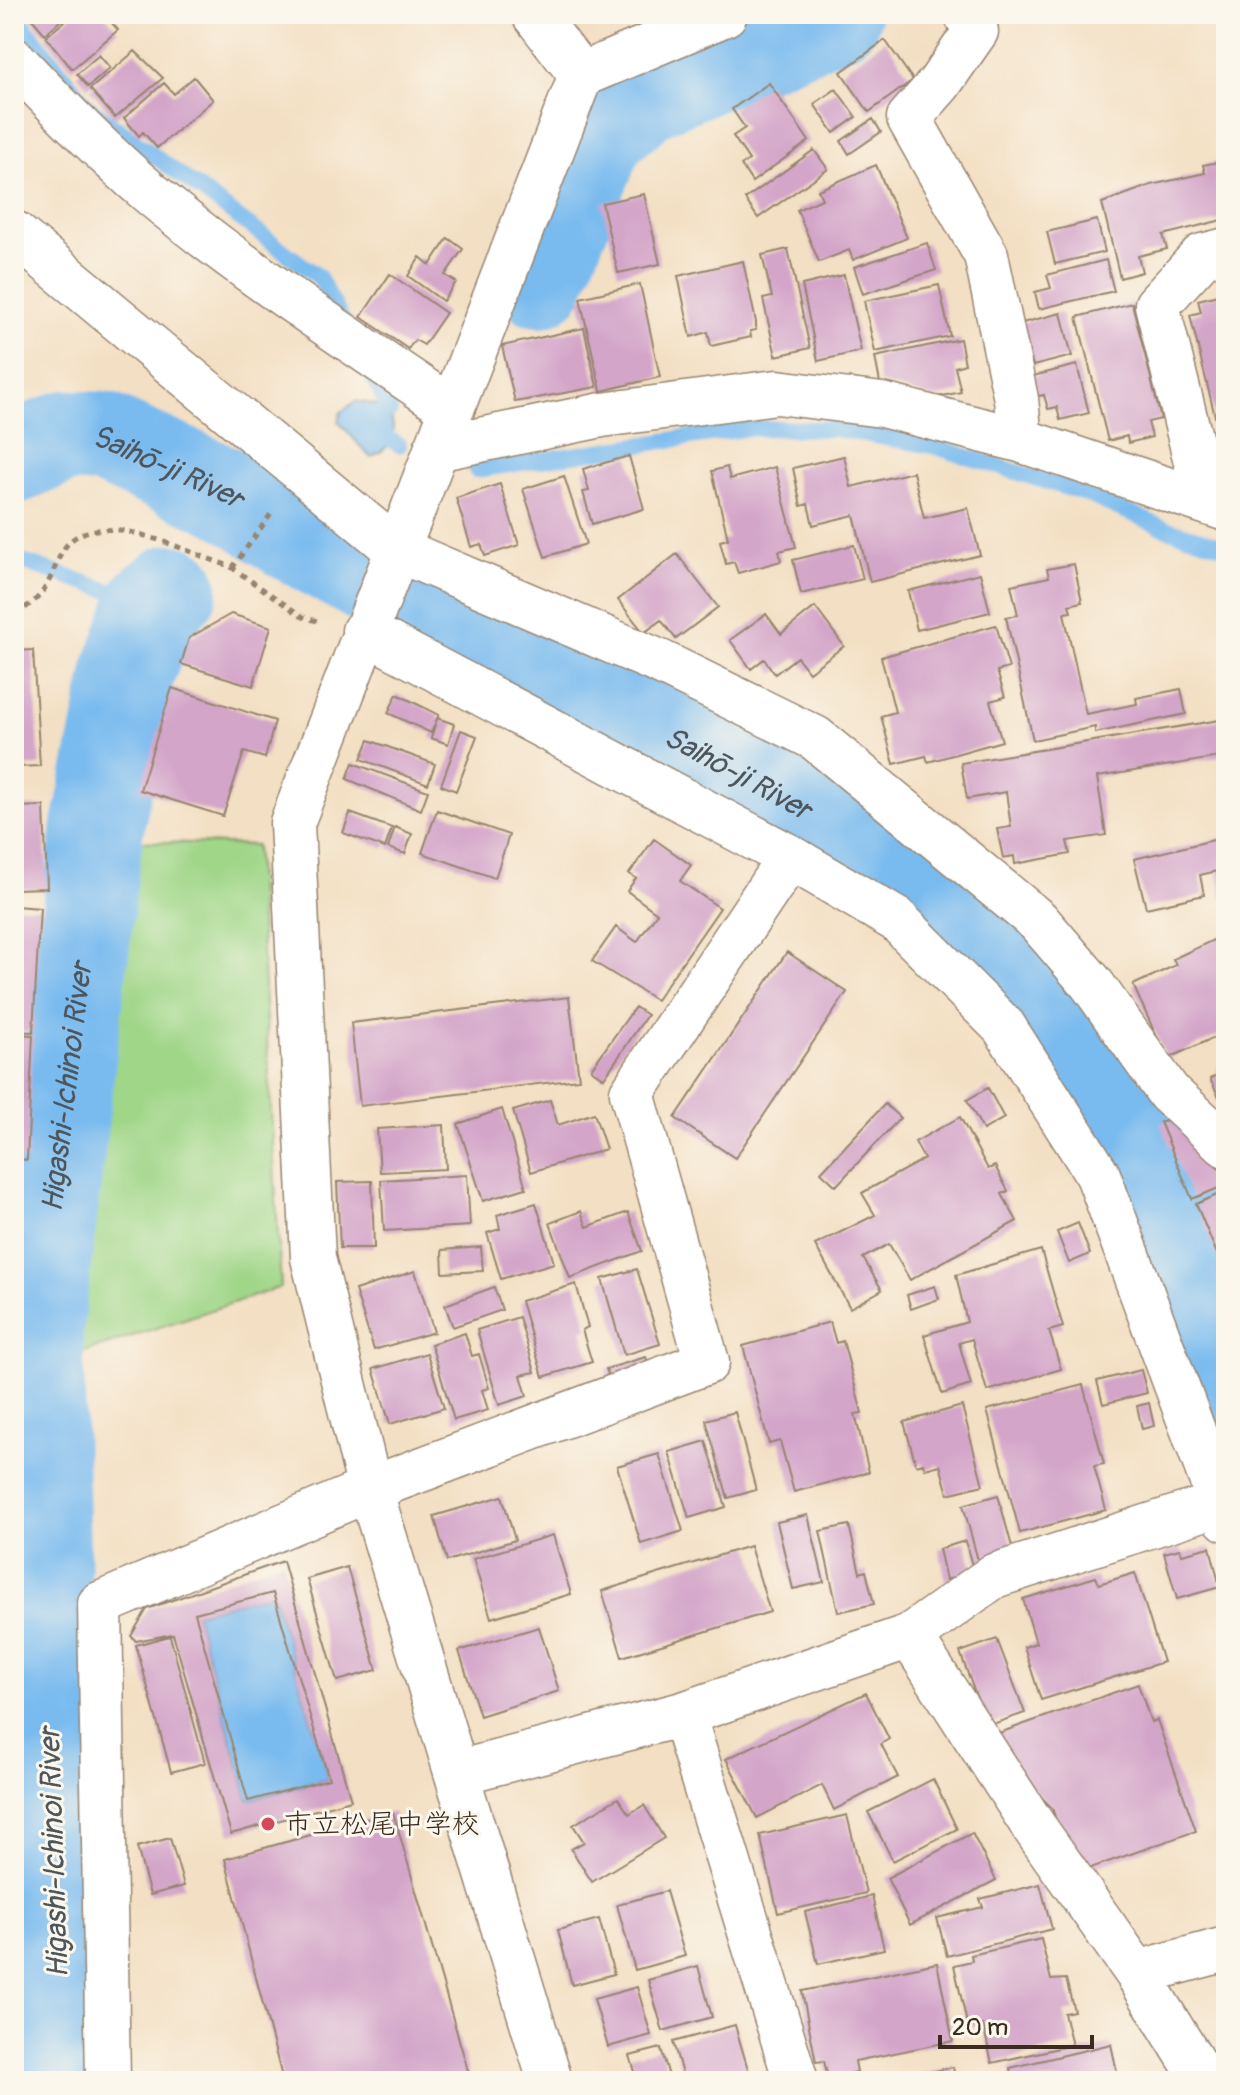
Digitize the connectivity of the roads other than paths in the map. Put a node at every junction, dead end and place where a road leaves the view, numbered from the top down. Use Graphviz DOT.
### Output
graph roads {
  1 [pos="534,14"];
  2 [pos="725,14"];
  3 [pos="966,14"];
  4 [pos="14,60"];
  5 [pos="581,75"];
  6 [pos="14,233"];
  7 [pos="1226,250"];
  8 [pos="444,429"];
  9 [pos="1020,440"];
  10 [pos="1216,505"];
  11 [pos="396,549"];
  12 [pos="364,631"];
  13 [pos="790,857"];
  14 [pos="1226,1145"];
  15 [pos="370,1489"];
  16 [pos="1224,1511"];
  17 [pos="910,1636"];
  18 [pos="683,1714"];
  19 [pos="457,1773"];
  20 [pos="1226,1949"];
  21 [pos="1137,1973"];
  22 [pos="108,2081"];
  23 [pos="550,2081"];
  24 [pos="796,2081"];
  25 [pos="1204,2081"];
  1 -- 5 [label="street"];
  2 -- 5 [label="street"];
  3 -- 9 [label="street"];
  4 -- 8 [label="street"];
  5 -- 8 [label="street"];
  6 -- 11 [label="street"];
  7 -- 10 [label="street"];
  8 -- 9 [label="street"];
  8 -- 11 [label="street"];
  9 -- 10 [label="street"];
  11 -- 12 [label="street"];
  11 -- 14 [label="street"];
  12 -- 13 [label="street"];
  12 -- 15 [label="street"];
  13 -- 15 [label="street"];
  13 -- 16 [label="street"];
  15 -- 19 [label="street"];
  15 -- 22 [label="street"];
  16 -- 17 [label="street"];
  17 -- 18 [label="street"];
  17 -- 21 [label="street"];
  18 -- 19 [label="street"];
  18 -- 24 [label="street"];
  19 -- 23 [label="street"];
  20 -- 21 [label="street"];
  21 -- 25 [label="street"];
}
